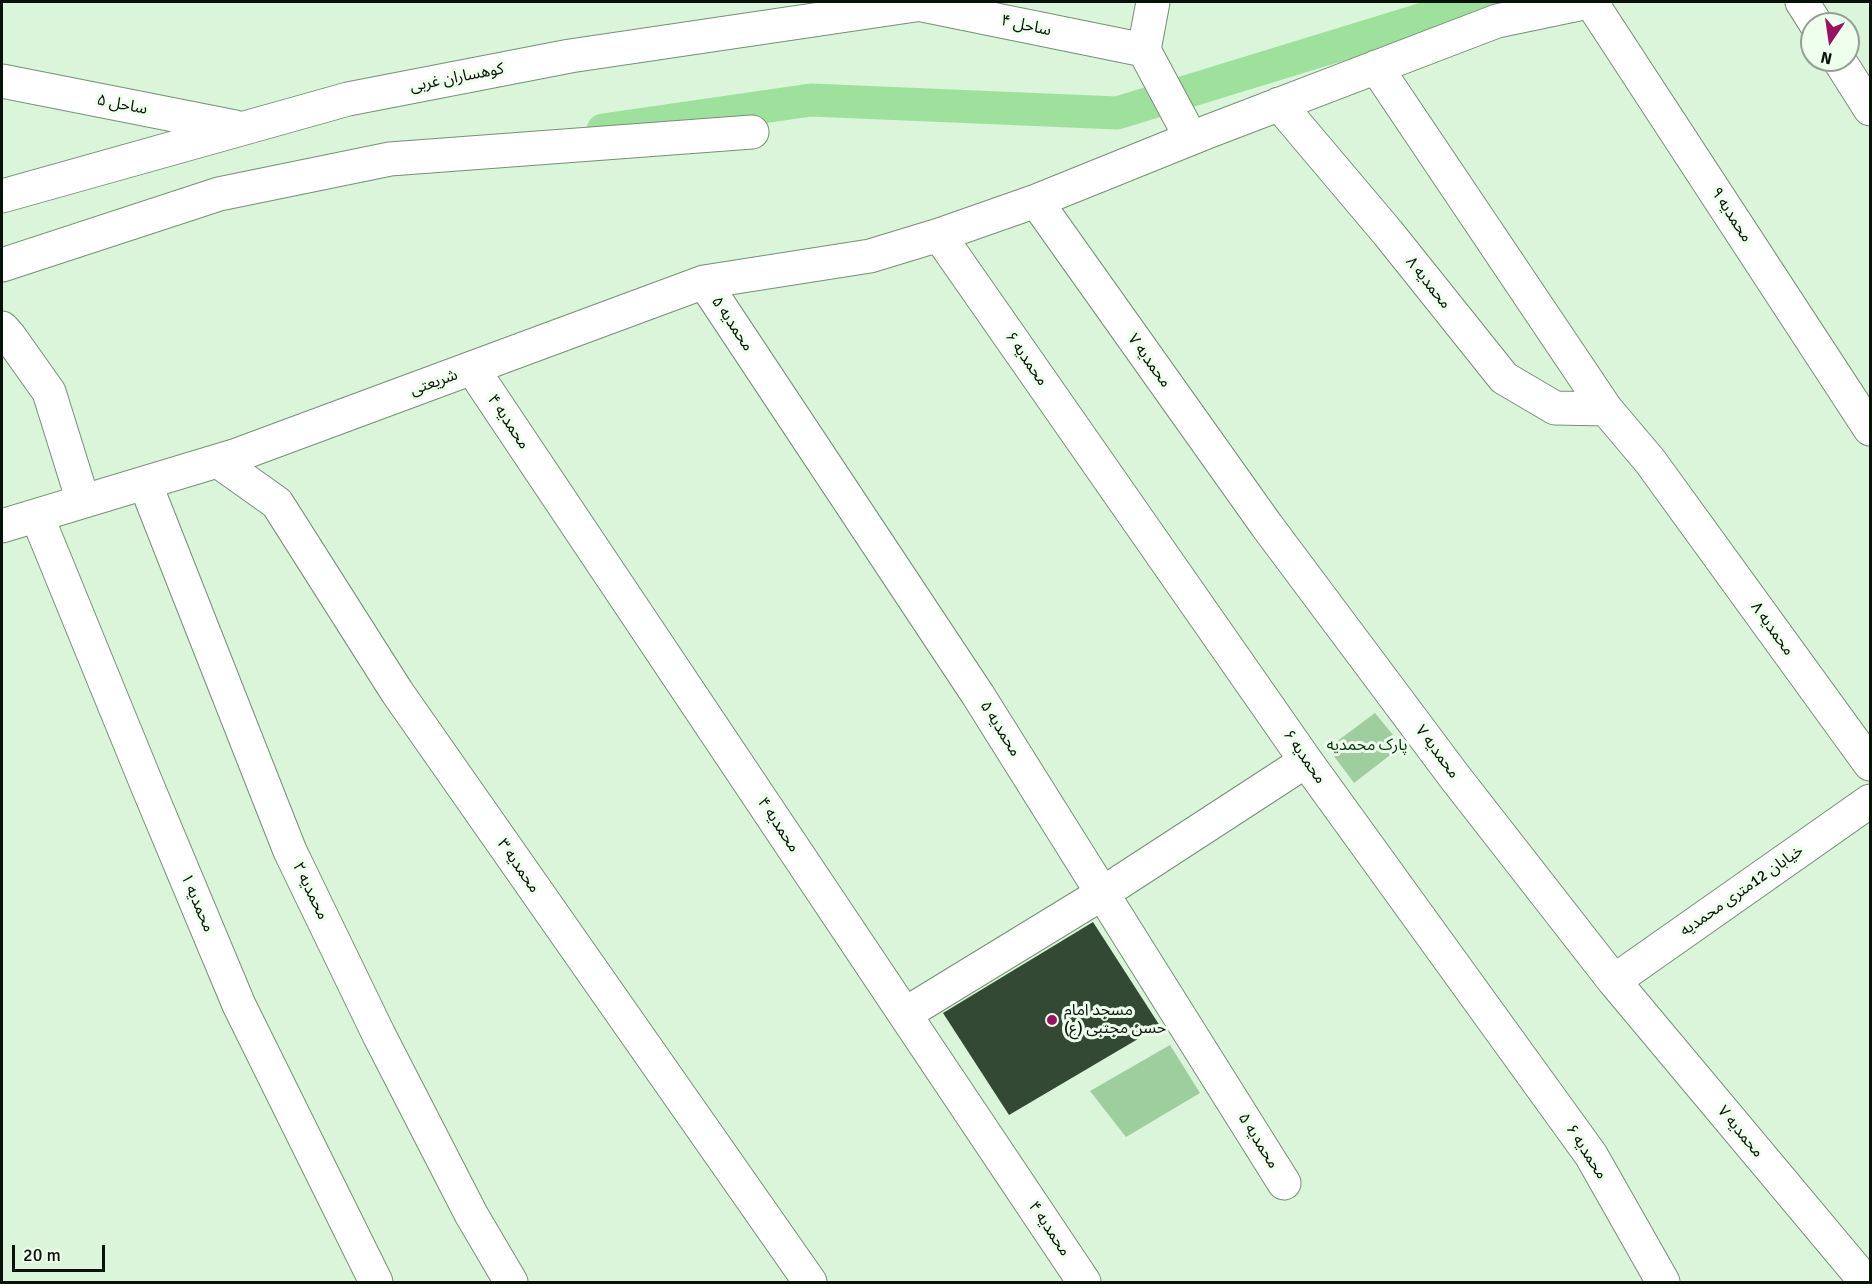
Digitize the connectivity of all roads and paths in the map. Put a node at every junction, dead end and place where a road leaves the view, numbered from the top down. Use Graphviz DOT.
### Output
graph roads {
  1 [pos="1153,2"];
  2 [pos="1589,2"];
  3 [pos="915,3"];
  4 [pos="1144,51"];
  5 [pos="1376,67"];
  6 [pos="1847,72"];
  7 [pos="2,81"];
  8 [pos="1279,104"];
  9 [pos="1870,109"];
  10 [pos="242,129"];
  11 [pos="752,132"];
  12 [pos="1190,136"];
  13 [pos="2,196"];
  14 [pos="1036,201"];
  15 [pos="939,235"];
  16 [pos="2,265"];
  17 [pos="704,282"];
  18 [pos="2,328"];
  19 [pos="472,368"];
  20 [pos="1606,409"];
  21 [pos="1870,429"];
  22 [pos="218,461"];
  23 [pos="146,483"];
  24 [pos="83,501"];
  25 [pos="37,516"];
  26 [pos="2,526"];
  27 [pos="1306,761"];
  28 [pos="1870,764"];
  29 [pos="1870,801"];
  30 [pos="1103,893"];
  31 [pos="1614,981"];
  32 [pos="905,1014"];
  33 [pos="1284,1183"];
  34 [pos="376,1282"];
  35 [pos="511,1282"];
  36 [pos="810,1282"];
  37 [pos="1084,1282"];
  38 [pos="1663,1282"];
  39 [pos="1866,1282"];
  1 -- 4 [label="street"];
  2 -- 5 [label="street, شریعتی"];
  2 -- 21 [label="street, محمدیه ۹"];
  3 -- 4 [label="street, ساحل ۴"];
  3 -- 10 [label="street, کوهساران غربی"];
  4 -- 12 [label="street"];
  5 -- 8 [label="street, شریعتی"];
  5 -- 20 [label="street, محمدیه ۸"];
  6 -- 9 [label="street"];
  7 -- 10 [label="street, ساحل ۵"];
  8 -- 12 [label="street, شریعتی"];
  8 -- 20 [label="street, محمدیه ۸"];
  10 -- 13 [label="street, کوهساران غربی"];
  11 -- 16 [label="street"];
  12 -- 14 [label="street, شریعتی"];
  14 -- 15 [label="street, شریعتی"];
  14 -- 31 [label="street, محمدیه ۷"];
  15 -- 17 [label="street, شریعتی"];
  15 -- 27 [label="street, محمدیه ۶"];
  17 -- 19 [label="street, شریعتی"];
  17 -- 30 [label="street, محمدیه ۵"];
  18 -- 24 [label="street"];
  19 -- 22 [label="street, شریعتی"];
  19 -- 32 [label="street, محمدیه ۴"];
  20 -- 28 [label="street, محمدیه ۸"];
  22 -- 23 [label="street, شریعتی"];
  22 -- 36 [label="street, محمدیه ۳"];
  23 -- 24 [label="street, شریعتی"];
  23 -- 35 [label="street, محمدیه ۲"];
  24 -- 25 [label="street, شریعتی"];
  25 -- 26 [label="street, شریعتی"];
  25 -- 34 [label="street, محمدیه ۱"];
  27 -- 30 [label="street"];
  27 -- 38 [label="street, محمدیه ۶"];
  29 -- 31 [label="street, خیابان 12متری محمدیه"];
  30 -- 32 [label="street"];
  30 -- 33 [label="street, محمدیه ۵"];
  31 -- 39 [label="street, محمدیه ۷"];
  32 -- 37 [label="street, محمدیه ۴"];
}
